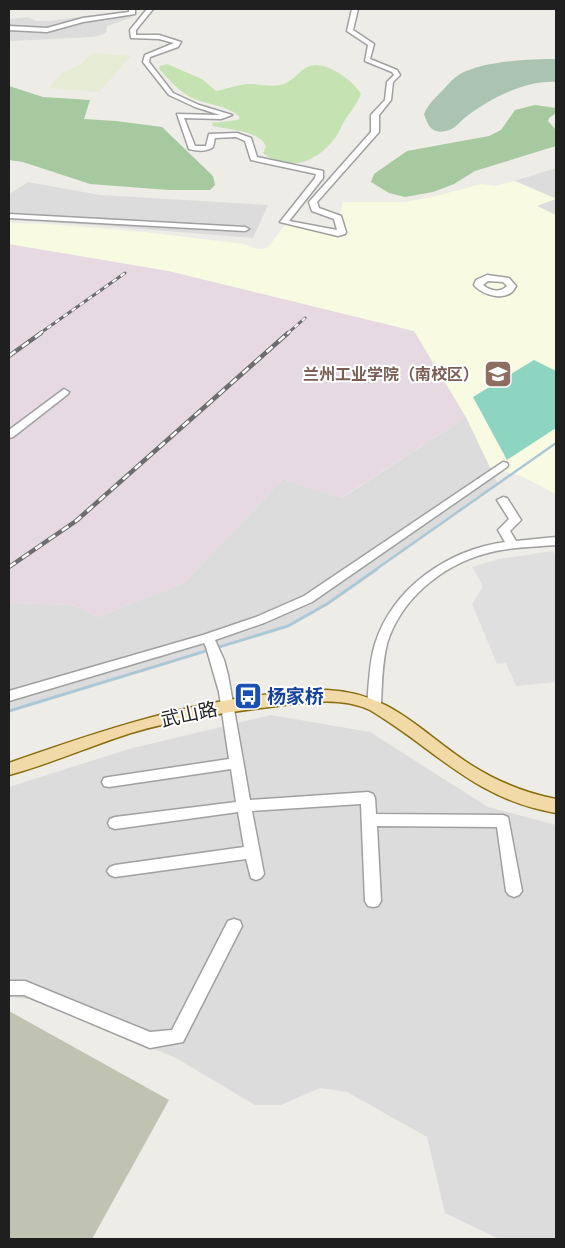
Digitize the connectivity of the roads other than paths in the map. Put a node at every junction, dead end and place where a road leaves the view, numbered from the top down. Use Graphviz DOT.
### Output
graph roads {
  1 [pos="132,9"];
  2 [pos="150,9"];
  3 [pos="355,9"];
  4 [pos="9,28"];
  5 [pos="9,216"];
  6 [pos="245,229"];
  7 [pos="64,392"];
  8 [pos="9,435"];
  9 [pos="503,465"];
  10 [pos="503,500"];
  11 [pos="556,542"];
  12 [pos="512,545"];
  13 [pos="209,641"];
  14 [pos="9,696"];
  15 [pos="374,705"];
  16 [pos="227,706"];
  17 [pos="237,764"];
  18 [pos="9,770"];
  19 [pos="109,782"];
  20 [pos="245,806"];
  21 [pos="556,806"];
  22 [pos="369,820"];
  23 [pos="115,823"];
  24 [pos="253,852"];
  25 [pos="115,871"];
  26 [pos="256,874"];
  27 [pos="514,891"];
  28 [pos="373,901"];
  29 [pos="234,926"];
  30 [pos="9,988"];
  1 -- 4 [label="street"];
  2 -- 3 [label="street"];
  5 -- 6 [label="street"];
  7 -- 8 [label="street"];
  9 -- 13 [label="street"];
  10 -- 12 [label="street"];
  11 -- 12 [label="street"];
  12 -- 15 [label="street"];
  13 -- 14 [label="street"];
  13 -- 16 [label="street"];
  15 -- 16 [label="main road, 武山路"];
  15 -- 21 [label="main road, 武山路"];
  16 -- 17 [label="street"];
  16 -- 18 [label="main road, 武山路"];
  17 -- 19 [label="street"];
  17 -- 20 [label="street"];
  20 -- 22 [label="street"];
  20 -- 23 [label="street"];
  20 -- 24 [label="street"];
  22 -- 27 [label="street"];
  22 -- 28 [label="street"];
  24 -- 25 [label="street"];
  24 -- 26 [label="street"];
  29 -- 30 [label="street"];
}
